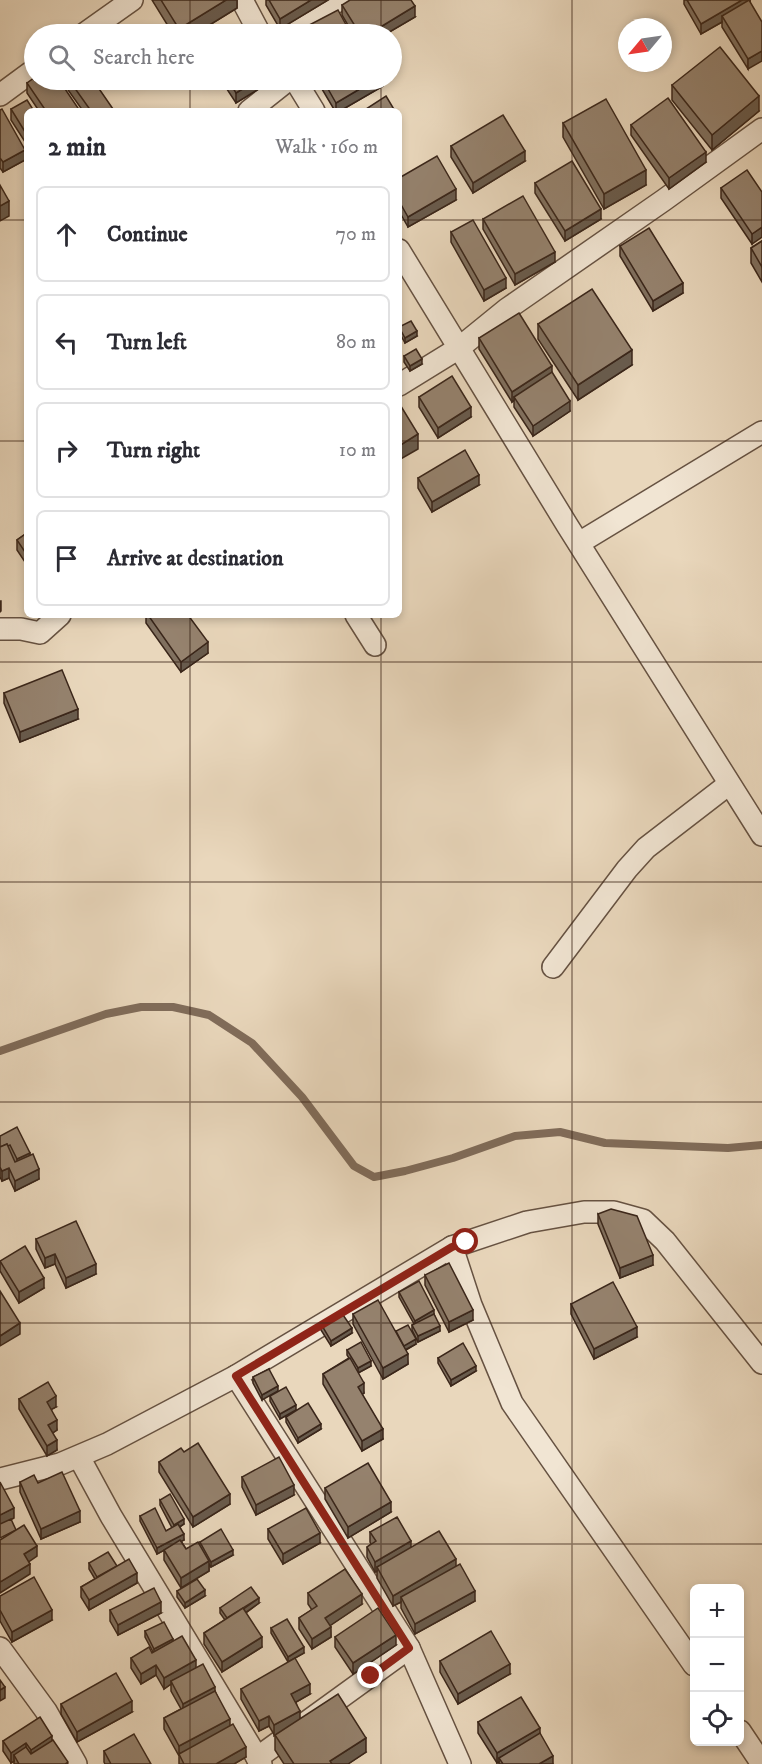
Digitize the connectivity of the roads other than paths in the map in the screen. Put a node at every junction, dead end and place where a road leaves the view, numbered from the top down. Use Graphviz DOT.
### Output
graph roads {
  1 [pos="132,0"];
  2 [pos="242,0"];
  3 [pos="339,0"];
  4 [pos="98,24"];
  5 [pos="255,24"];
  6 [pos="301,24"];
  7 [pos="24,77"];
  8 [pos="275,90"];
  9 [pos="301,90"];
  10 [pos="0,95"];
  11 [pos="253,108"];
  12 [pos="312,108"];
  13 [pos="762,129"];
  14 [pos="402,255"];
  15 [pos="459,348"];
  16 [pos="402,383"];
  17 [pos="762,432"];
  18 [pos="579,543"];
  19 [pos="57,618"];
  20 [pos="358,618"];
  21 [pos="0,629"];
  22 [pos="375,645"];
  23 [pos="729,784"];
  24 [pos="762,835"];
  25 [pos="553,967"];
  26 [pos="452,1247"];
  27 [pos="762,1363"];
  28 [pos="236,1376"];
  29 [pos="79,1457"];
  30 [pos="0,1479"];
  31 [pos="0,1648"];
  32 [pos="409,1648"];
  33 [pos="690,1659"];
  34 [pos="744,1737"];
  35 [pos="259,1761"];
  36 [pos="76,1764"];
  37 [pos="460,1764"];
  38 [pos="762,1764"];
  1 -- 4 [label="street"];
  2 -- 5 [label="street"];
  3 -- 6 [label="street"];
  7 -- 10 [label="street"];
  8 -- 11 [label="street"];
  9 -- 12 [label="street"];
  13 -- 15 [label="street"];
  14 -- 15 [label="street"];
  15 -- 16 [label="street"];
  15 -- 18 [label="street"];
  17 -- 18 [label="street"];
  18 -- 23 [label="street"];
  19 -- 21 [label="street"];
  20 -- 22 [label="street"];
  23 -- 24 [label="street"];
  23 -- 25 [label="street"];
  26 -- 27 [label="street"];
  26 -- 28 [label="street"];
  26 -- 33 [label="street"];
  28 -- 29 [label="street"];
  28 -- 32 [label="street"];
  29 -- 30 [label="street"];
  29 -- 35 [label="street"];
  31 -- 36 [label="street"];
  32 -- 35 [label="street"];
  32 -- 37 [label="street"];
  34 -- 38 [label="street"];
}
